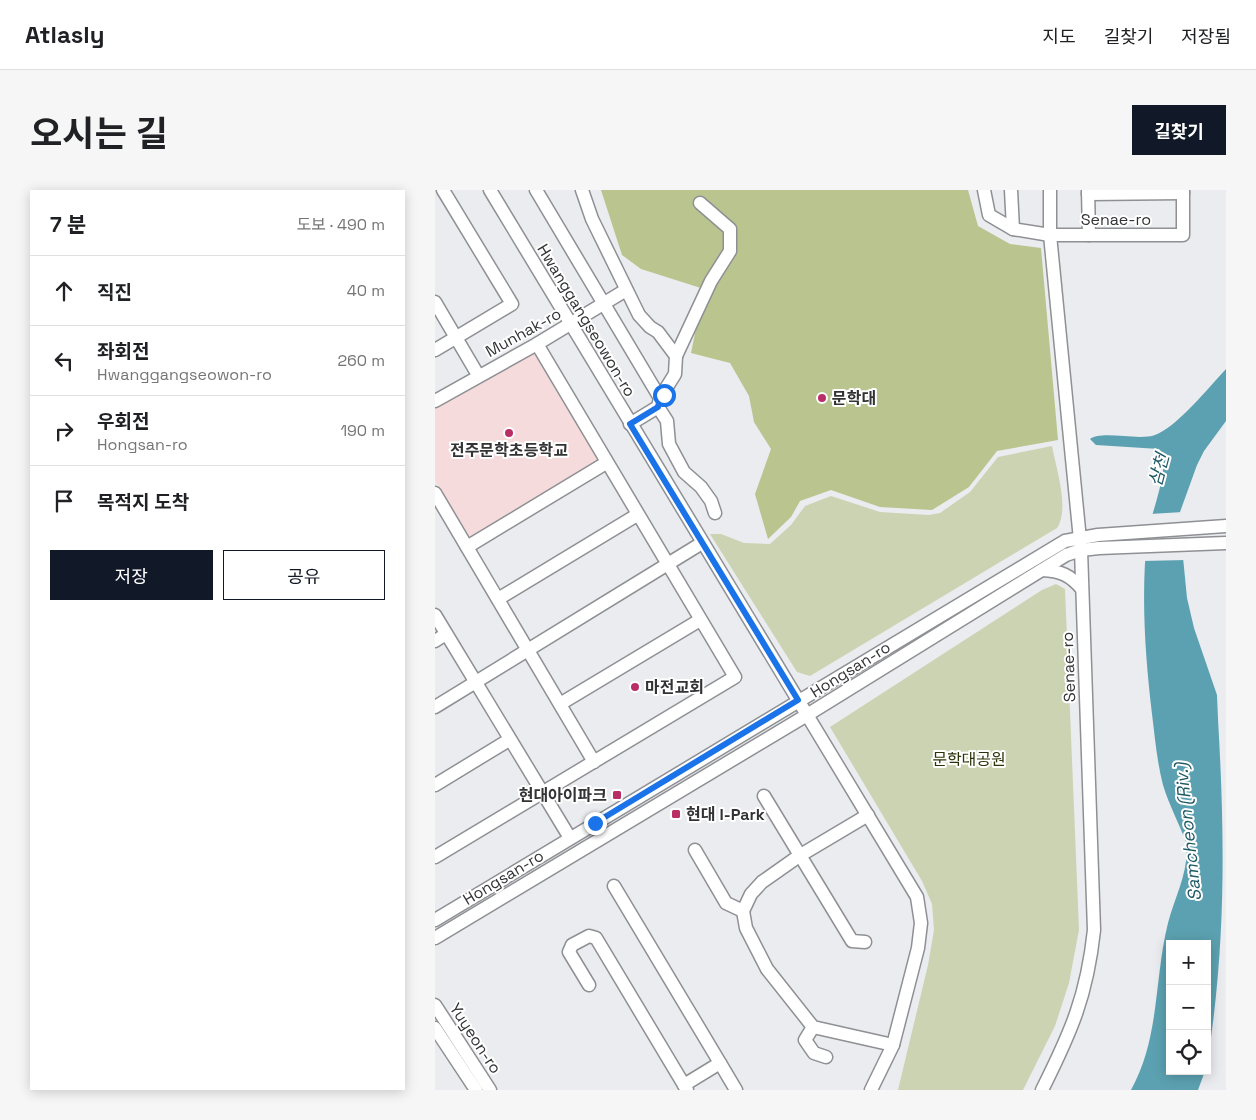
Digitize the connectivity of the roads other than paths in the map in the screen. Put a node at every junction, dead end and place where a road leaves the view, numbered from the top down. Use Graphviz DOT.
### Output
graph roads {
  1 [pos="443,190"];
  2 [pos="491,190"];
  3 [pos="536,190"];
  4 [pos="582,190"];
  5 [pos="984,190"];
  6 [pos="1011,190"];
  7 [pos="1050,190"];
  8 [pos="1088,192"];
  9 [pos="1183,192"];
  10 [pos="700,203"];
  11 [pos="1013,229"];
  12 [pos="1050,235"];
  13 [pos="1089,235"];
  14 [pos="626,290"];
  15 [pos="435,302"];
  16 [pos="604,304"];
  17 [pos="571,324"];
  18 [pos="457,338"];
  19 [pos="537,344"];
  20 [pos="435,350"];
  21 [pos="676,356"];
  22 [pos="479,375"];
  23 [pos="435,401"];
  24 [pos="659,403"];
  25 [pos="630,424"];
  26 [pos="606,463"];
  27 [pos="435,493"];
  28 [pos="715,513"];
  29 [pos="637,515"];
  30 [pos="1226,526"];
  31 [pos="701,543"];
  32 [pos="1226,543"];
  33 [pos="1080,544"];
  34 [pos="467,547"];
  35 [pos="667,564"];
  36 [pos="1042,570"];
  37 [pos="1082,589"];
  38 [pos="498,599"];
  39 [pos="435,615"];
  40 [pos="700,620"];
  41 [pos="446,634"];
  42 [pos="435,641"];
  43 [pos="528,650"];
  44 [pos="475,682"];
  45 [pos="798,700"];
  46 [pos="560,704"];
  47 [pos="435,707"];
  48 [pos="807,715"];
  49 [pos="509,740"];
  50 [pos="594,762"];
  51 [pos="437,783"];
  52 [pos="543,792"];
  53 [pos="765,796"];
  54 [pos="867,815"];
  55 [pos="570,838"];
  56 [pos="695,850"];
  57 [pos="799,856"];
  58 [pos="435,857"];
  59 [pos="614,886"];
  60 [pos="743,911"];
  61 [pos="435,920"];
  62 [pos="435,938"];
  63 [pos="865,942"];
  64 [pos="589,985"];
  65 [pos="435,1005"];
  66 [pos="813,1027"];
  67 [pos="435,1028"];
  68 [pos="893,1045"];
  69 [pos="826,1057"];
  70 [pos="720,1062"];
  71 [pos="685,1088"];
  72 [pos="475,1090"];
  73 [pos="490,1090"];
  74 [pos="736,1090"];
  75 [pos="871,1090"];
  76 [pos="1042,1090"];
  1 -- 18 [label="street"];
  2 -- 17 [label="street, Hwanggangseowon-ro"];
  3 -- 16 [label="street"];
  4 -- 14 [label="street"];
  5 -- 11 [label="street"];
  6 -- 11 [label="street"];
  7 -- 12 [label="street, Senae-ro"];
  8 -- 9 [label="street"];
  8 -- 13 [label="street"];
  9 -- 13 [label="street, Senae-ro"];
  10 -- 21 [label="street"];
  11 -- 12 [label="street"];
  12 -- 13 [label="street, Senae-ro"];
  12 -- 33 [label="street, Senae-ro"];
  14 -- 16 [label="street, Munhak-ro"];
  14 -- 21 [label="street"];
  15 -- 18 [label="street"];
  16 -- 17 [label="street, Munhak-ro"];
  16 -- 24 [label="street"];
  17 -- 19 [label="street, Munhak-ro"];
  17 -- 25 [label="street, Hwanggangseowon-ro"];
  18 -- 20 [label="street"];
  18 -- 22 [label="street"];
  19 -- 22 [label="street, Munhak-ro"];
  19 -- 26 [label="street"];
  21 -- 24 [label="street"];
  22 -- 23 [label="street, Munhak-ro"];
  24 -- 25 [label="street"];
  24 -- 28 [label="street"];
  25 -- 31 [label="street, Hwanggangseowon-ro"];
  26 -- 29 [label="street"];
  26 -- 34 [label="street"];
  27 -- 34 [label="street"];
  29 -- 35 [label="street"];
  29 -- 38 [label="street"];
  30 -- 33 [label="street, Hongsan-ro"];
  31 -- 35 [label="street"];
  31 -- 45 [label="street, Hwanggangseowon-ro"];
  32 -- 33 [label="street, Hongsan-ro"];
  33 -- 36 [label="street, Hongsan-ro"];
  33 -- 37 [label="street, Senae-ro"];
  33 -- 45 [label="street, Hongsan-ro"];
  34 -- 38 [label="street"];
  35 -- 40 [label="street"];
  35 -- 43 [label="street"];
  36 -- 37 [label="street"];
  36 -- 48 [label="street, Hongsan-ro"];
  37 -- 76 [label="street, Senae-ro"];
  38 -- 43 [label="street"];
  39 -- 41 [label="street"];
  40 -- 46 [label="street"];
  40 -- 50 [label="street"];
  41 -- 42 [label="street"];
  41 -- 44 [label="street"];
  43 -- 44 [label="street"];
  43 -- 46 [label="street"];
  44 -- 47 [label="street"];
  44 -- 49 [label="street"];
  45 -- 48 [label="street, Hwanggangseowon-ro"];
  45 -- 55 [label="street, Hongsan-ro"];
  46 -- 50 [label="street"];
  48 -- 54 [label="street, Hwanggangseowon-ro"];
  48 -- 62 [label="street, Hongsan-ro"];
  49 -- 51 [label="street"];
  49 -- 52 [label="street"];
  50 -- 52 [label="street"];
  52 -- 55 [label="street"];
  52 -- 58 [label="street"];
  53 -- 57 [label="street"];
  54 -- 57 [label="street"];
  54 -- 68 [label="street, Hwanggangseowon-ro"];
  55 -- 61 [label="street, Hongsan-ro"];
  56 -- 60 [label="street"];
  57 -- 60 [label="street"];
  57 -- 63 [label="street"];
  59 -- 70 [label="street"];
  60 -- 66 [label="street"];
  64 -- 71 [label="street"];
  65 -- 73 [label="street, Yuyeon-ro"];
  66 -- 68 [label="street"];
  66 -- 69 [label="street"];
  67 -- 72 [label="street, Yuyeon-ro"];
  68 -- 75 [label="street, Hwanggangseowon-ro"];
  70 -- 71 [label="street"];
  70 -- 74 [label="street"];
}
